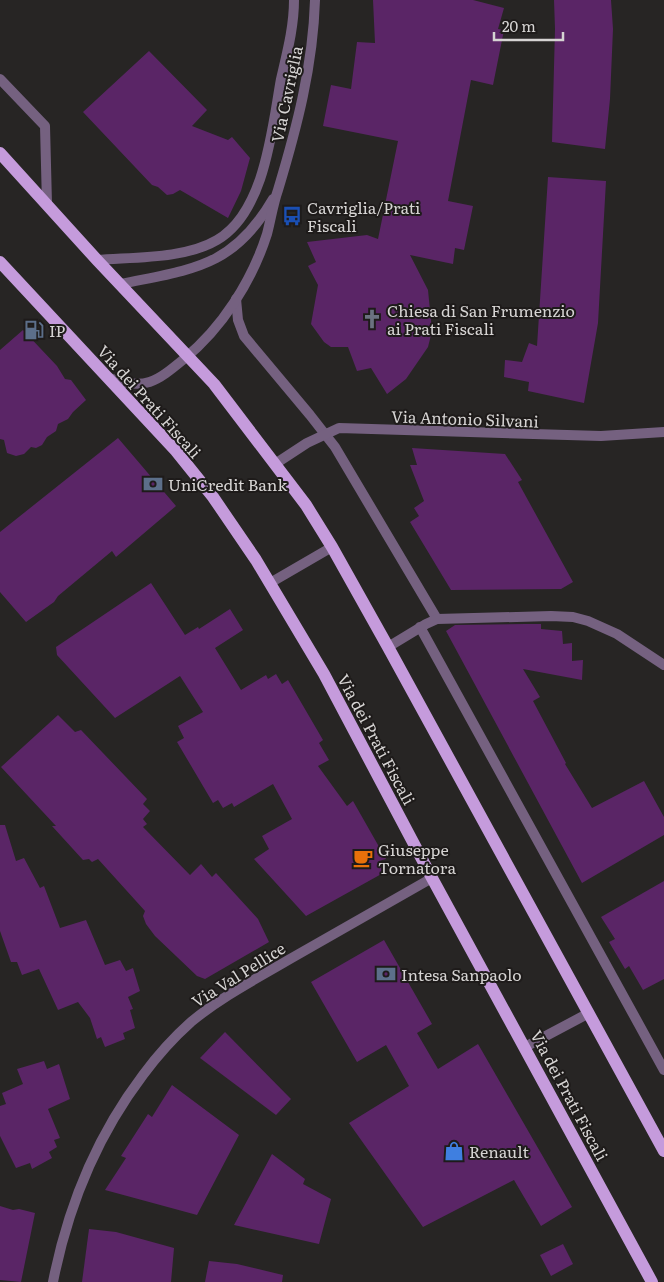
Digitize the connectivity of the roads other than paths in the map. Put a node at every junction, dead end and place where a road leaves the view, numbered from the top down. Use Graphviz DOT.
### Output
graph roads {
  1 [pos="294,0"];
  2 [pos="315,0"];
  3 [pos="0,79"];
  4 [pos="0,153"];
  5 [pos="277,191"];
  6 [pos="47,204"];
  7 [pos="97,260"];
  8 [pos="0,262"];
  9 [pos="121,284"];
  10 [pos="236,298"];
  11 [pos="188,356"];
  12 [pos="108,378"];
  13 [pos="664,432"];
  14 [pos="325,434"];
  15 [pos="275,464"];
  16 [pos="332,547"];
  17 [pos="270,583"];
  18 [pos="437,619"];
  19 [pos="420,627"];
  20 [pos="388,646"];
  21 [pos="664,665"];
  22 [pos="432,878"];
  23 [pos="589,1013"];
  24 [pos="525,1047"];
  25 [pos="664,1070"];
  26 [pos="664,1151"];
  27 [pos="53,1282"];
  28 [pos="652,1282"];
  1 -- 7 [label="street"];
  2 -- 5 [label="street, Via Cavriglia"];
  3 -- 6 [label="street"];
  4 -- 6 [label="main road"];
  5 -- 9 [label="street, Via Cavriglia"];
  5 -- 10 [label="street, Via Cavriglia"];
  6 -- 7 [label="main road"];
  7 -- 9 [label="main road"];
  8 -- 12 [label="main road, Via dei Prati Fiscali"];
  9 -- 11 [label="main road"];
  10 -- 11 [label="street, Via Cavriglia"];
  10 -- 14 [label="street"];
  11 -- 12 [label="street, Via Cavriglia"];
  11 -- 15 [label="main road"];
  12 -- 17 [label="main road, Via dei Prati Fiscali"];
  13 -- 14 [label="street, Via Antonio Silvani"];
  14 -- 15 [label="street, Via Antonio Silvani"];
  14 -- 18 [label="street"];
  15 -- 16 [label="main road"];
  16 -- 17 [label="street"];
  16 -- 20 [label="main road"];
  17 -- 22 [label="main road, Via dei Prati Fiscali"];
  18 -- 19 [label="street"];
  18 -- 21 [label="street"];
  19 -- 20 [label="street"];
  19 -- 25 [label="street"];
  20 -- 23 [label="main road"];
  22 -- 24 [label="main road, Via dei Prati Fiscali"];
  22 -- 27 [label="street, Via Val Pellice"];
  23 -- 24 [label="street"];
  23 -- 26 [label="main road"];
  24 -- 28 [label="main road, Via dei Prati Fiscali"];
}
